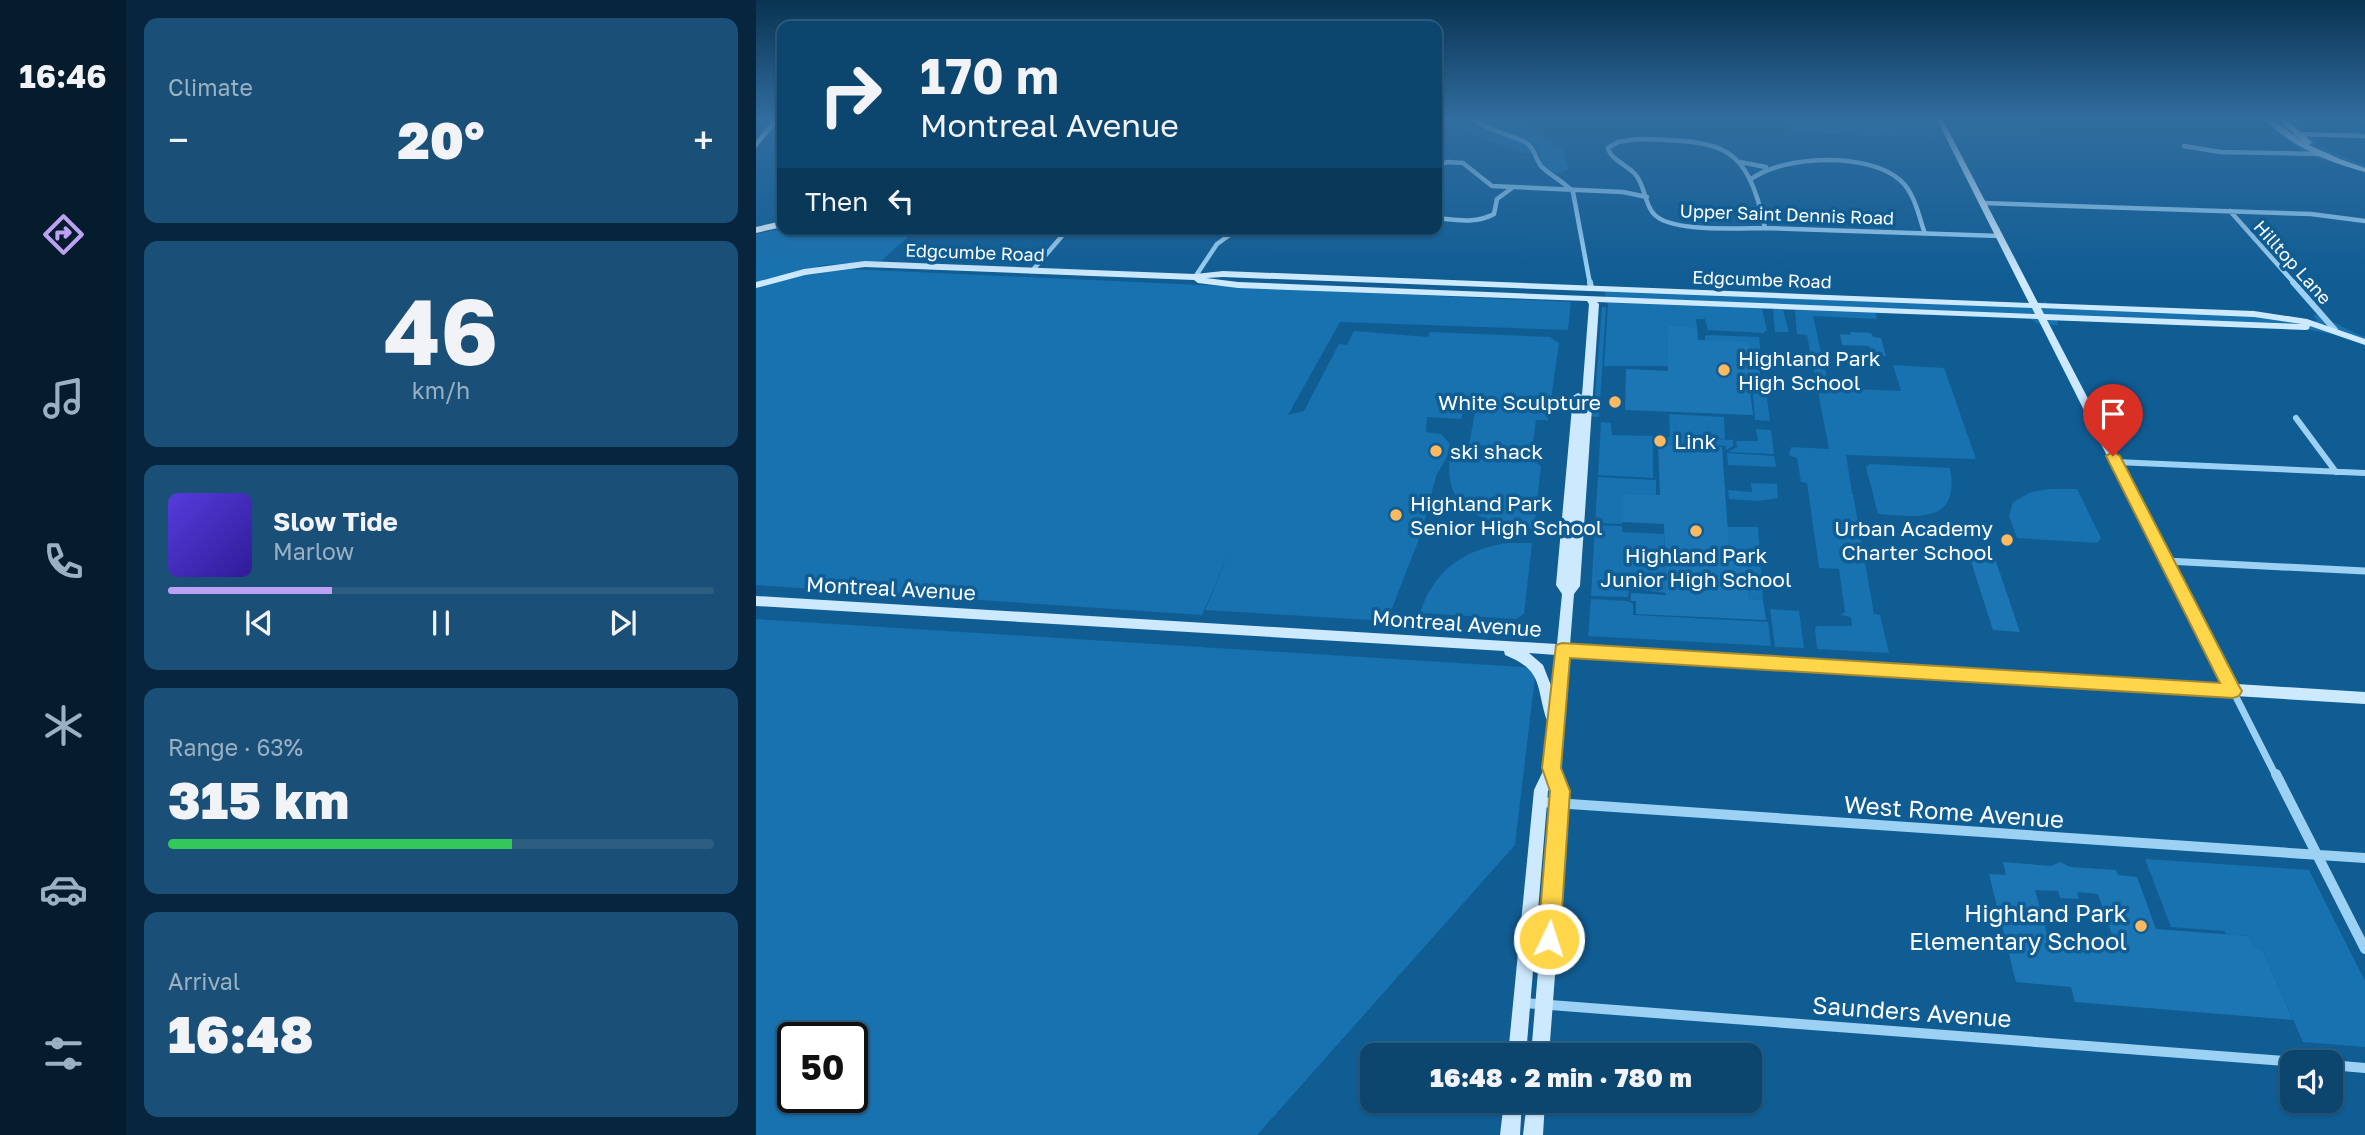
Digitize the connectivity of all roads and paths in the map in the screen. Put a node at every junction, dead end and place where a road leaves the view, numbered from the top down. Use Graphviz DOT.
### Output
graph roads {
  1 [pos="1476,171"];
  2 [pos="1547,171"];
  3 [pos="1634,171"];
  4 [pos="1747,171"];
  5 [pos="1761,171"];
  6 [pos="1887,171"];
  7 [pos="1967,171"];
  8 [pos="1641,179"];
  9 [pos="1751,179"];
  10 [pos="1487,183"];
  11 [pos="1513,188"];
  12 [pos="1571,190"];
  13 [pos="1623,192"];
  14 [pos="1647,197"];
  15 [pos="1497,199"];
  16 [pos="1983,203"];
  17 [pos="2230,211"];
  18 [pos="1442,218"];
  19 [pos="2365,221"];
  20 [pos="777,225"];
  21 [pos="1765,229"];
  22 [pos="756,230"];
  23 [pos="1925,234"];
  24 [pos="1063,235"];
  25 [pos="1230,235"];
  26 [pos="2000,236"];
  27 [pos="1032,271"];
  28 [pos="1195,277"];
  29 [pos="756,285"];
  30 [pos="1591,294"];
  31 [pos="2035,305"];
  32 [pos="2041,317"];
  33 [pos="2331,329"];
  34 [pos="2365,342"];
  35 [pos="2296,418"];
  36 [pos="2116,462"];
  37 [pos="2336,472"];
  38 [pos="2365,473"];
  39 [pos="2166,561"];
  40 [pos="2365,571"];
  41 [pos="756,601"];
  42 [pos="1454,643"];
  43 [pos="1562,650"];
  44 [pos="2233,691"];
  45 [pos="2365,698"];
  46 [pos="1556,724"];
  47 [pos="1552,768"];
  48 [pos="1540,802"];
  49 [pos="1560,803"];
  50 [pos="2317,855"];
  51 [pos="2365,859"];
  52 [pos="2365,949"];
  53 [pos="1522,1003"];
  54 [pos="1545,1006"];
  55 [pos="1518,1043"];
  56 [pos="1541,1043"];
  57 [pos="2280,1061"];
  58 [pos="2343,1066"];
  59 [pos="2365,1068"];
  60 [pos="1512,1113"];
  61 [pos="1535,1113"];
  62 [pos="1510,1135"];
  63 [pos="1533,1135"];
  1 -- 10 [label="street"];
  2 -- 12 [label="street"];
  3 -- 8 [label="street"];
  4 -- 9 [label="street"];
  5 -- 9 [label="street"];
  6 -- 23 [label="street"];
  7 -- 16 [label="street"];
  8 -- 13 [label="street"];
  8 -- 14 [label="street"];
  9 -- 21 [label="street"];
  10 -- 11 [label="street"];
  10 -- 15 [label="street"];
  11 -- 12 [label="street"];
  11 -- 15 [label="street"];
  12 -- 13 [label="street"];
  12 -- 30 [label="street"];
  13 -- 14 [label="street"];
  14 -- 21 [label="street, Upper Saint Dennis Road"];
  15 -- 18 [label="street"];
  16 -- 17 [label="street"];
  16 -- 26 [label="street"];
  17 -- 19 [label="street"];
  17 -- 33 [label="street, Hilltop Lane"];
  20 -- 22 [label="main road"];
  21 -- 23 [label="street, Upper Saint Dennis Road"];
  23 -- 26 [label="street, Upper Saint Dennis Road"];
  24 -- 27 [label="street"];
  25 -- 28 [label="street"];
  26 -- 31 [label="street"];
  27 -- 28 [label="street, Edgcumbe Road"];
  27 -- 29 [label="street, Edgcumbe Road"];
  28 -- 30 [label="street, Edgcumbe Road"];
  30 -- 31 [label="street, Edgcumbe Road"];
  30 -- 32 [label="street, Edgcumbe Road"];
  30 -- 43 [label="street"];
  31 -- 32 [label="street"];
  31 -- 33 [label="street, Edgcumbe Road"];
  32 -- 33 [label="street, Edgcumbe Road"];
  32 -- 36 [label="street"];
  33 -- 34 [label="street, Edgcumbe Road"];
  35 -- 37 [label="street"];
  36 -- 37 [label="street"];
  36 -- 39 [label="street"];
  37 -- 38 [label="street"];
  39 -- 40 [label="street"];
  39 -- 44 [label="street"];
  41 -- 42 [label="street, Montreal Avenue"];
  42 -- 43 [label="street, Montreal Avenue"];
  42 -- 46 [label="street"];
  43 -- 44 [label="street, Montreal Avenue"];
  43 -- 46 [label="street"];
  44 -- 45 [label="street, Montreal Avenue"];
  44 -- 50 [label="street"];
  46 -- 47 [label="street"];
  47 -- 48 [label="street"];
  47 -- 49 [label="street"];
  48 -- 49 [label="street, West Rome Avenue"];
  48 -- 53 [label="street"];
  49 -- 50 [label="street, West Rome Avenue"];
  49 -- 54 [label="street"];
  50 -- 51 [label="street, West Rome Avenue"];
  50 -- 52 [label="street"];
  53 -- 54 [label="street, Saunders Avenue"];
  53 -- 55 [label="street"];
  54 -- 56 [label="street"];
  54 -- 57 [label="street, Saunders Avenue"];
  58 -- 59 [label="street"];
  60 -- 62 [label="street"];
  61 -- 63 [label="street"];
}
